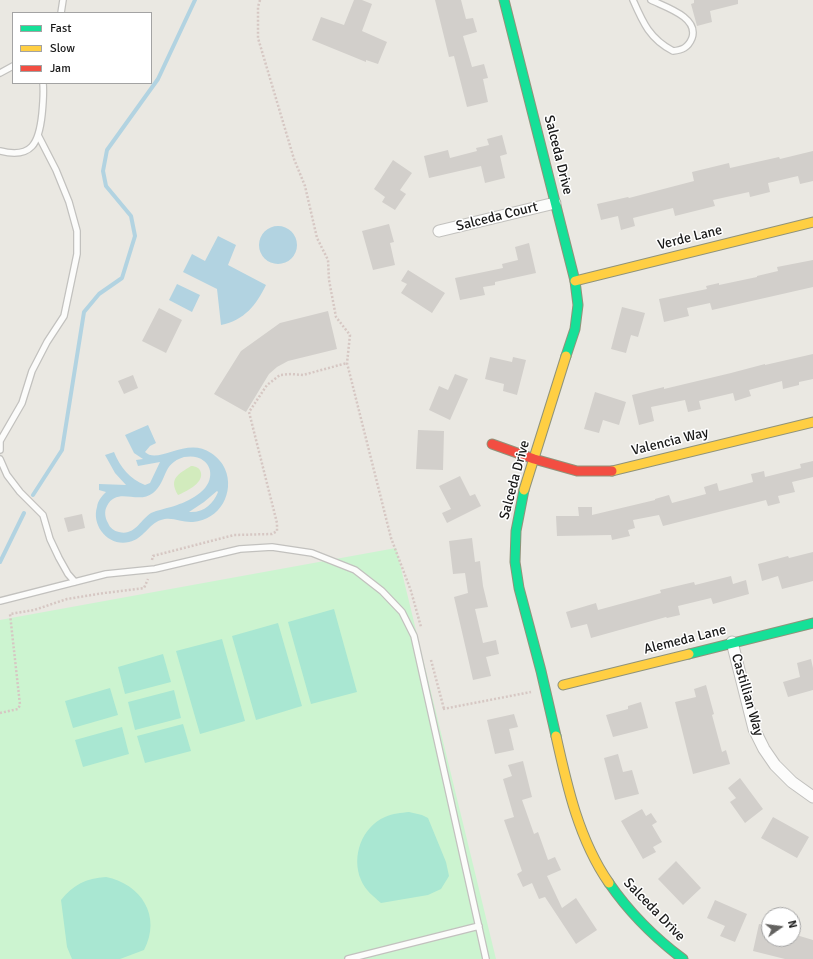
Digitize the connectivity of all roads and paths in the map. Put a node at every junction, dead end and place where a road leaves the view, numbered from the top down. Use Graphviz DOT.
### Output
graph roads {
  1 [pos="63,0"];
  2 [pos="260,0"];
  3 [pos="504,0"];
  4 [pos="633,0"];
  5 [pos="651,0"];
  6 [pos="62,12"];
  7 [pos="12,66"];
  8 [pos="0,72"];
  9 [pos="43,84"];
  10 [pos="38,135"];
  11 [pos="0,151"];
  12 [pos="555,202"];
  13 [pos="813,222"];
  14 [pos="440,231"];
  15 [pos="575,282"];
  16 [pos="347,363"];
  17 [pos="813,422"];
  18 [pos="492,444"];
  19 [pos="0,450"];
  20 [pos="0,459"];
  21 [pos="534,459"];
  22 [pos="150,570"];
  23 [pos="75,582"];
  24 [pos="0,601"];
  25 [pos="813,623"];
  26 [pos="423,634"];
  27 [pos="732,642"];
  28 [pos="429,656"];
  29 [pos="563,685"];
  30 [pos="530,692"];
  31 [pos="444,709"];
  32 [pos="431,711"];
  33 [pos="0,713"];
  34 [pos="813,797"];
  35 [pos="479,926"];
  36 [pos="348,959"];
  37 [pos="486,959"];
  38 [pos="683,959"];
  1 -- 6 [label="lane"];
  2 -- 16 [label="path"];
  3 -- 12 [label="street, Salceda Drive"];
  4 -- 5 [label="lane"];
  7 -- 8 [label="lane"];
  9 -- 10 [label="lane"];
  10 -- 11 [label="lane"];
  10 -- 19 [label="lane"];
  12 -- 14 [label="street, Salceda Court"];
  12 -- 15 [label="street, Salceda Drive"];
  13 -- 15 [label="street, Verde Lane"];
  15 -- 21 [label="street, Salceda Drive"];
  16 -- 22 [label="path"];
  16 -- 26 [label="path"];
  17 -- 21 [label="street, Valencia Way"];
  18 -- 21 [label="street, Valencia Way"];
  20 -- 23 [label="lane"];
  21 -- 38 [label="street, Salceda Drive"];
  22 -- 23 [label="lane"];
  22 -- 32 [label="lane"];
  22 -- 33 [label="path"];
  23 -- 24 [label="lane"];
  25 -- 27 [label="street, Alemeda Lane"];
  27 -- 29 [label="street, Alemeda Lane"];
  27 -- 34 [label="street, Castillian Way"];
  28 -- 31 [label="path"];
  30 -- 31 [label="path"];
  31 -- 32 [label="path"];
  32 -- 35 [label="lane"];
  35 -- 36 [label="lane"];
  35 -- 37 [label="lane"];
}
